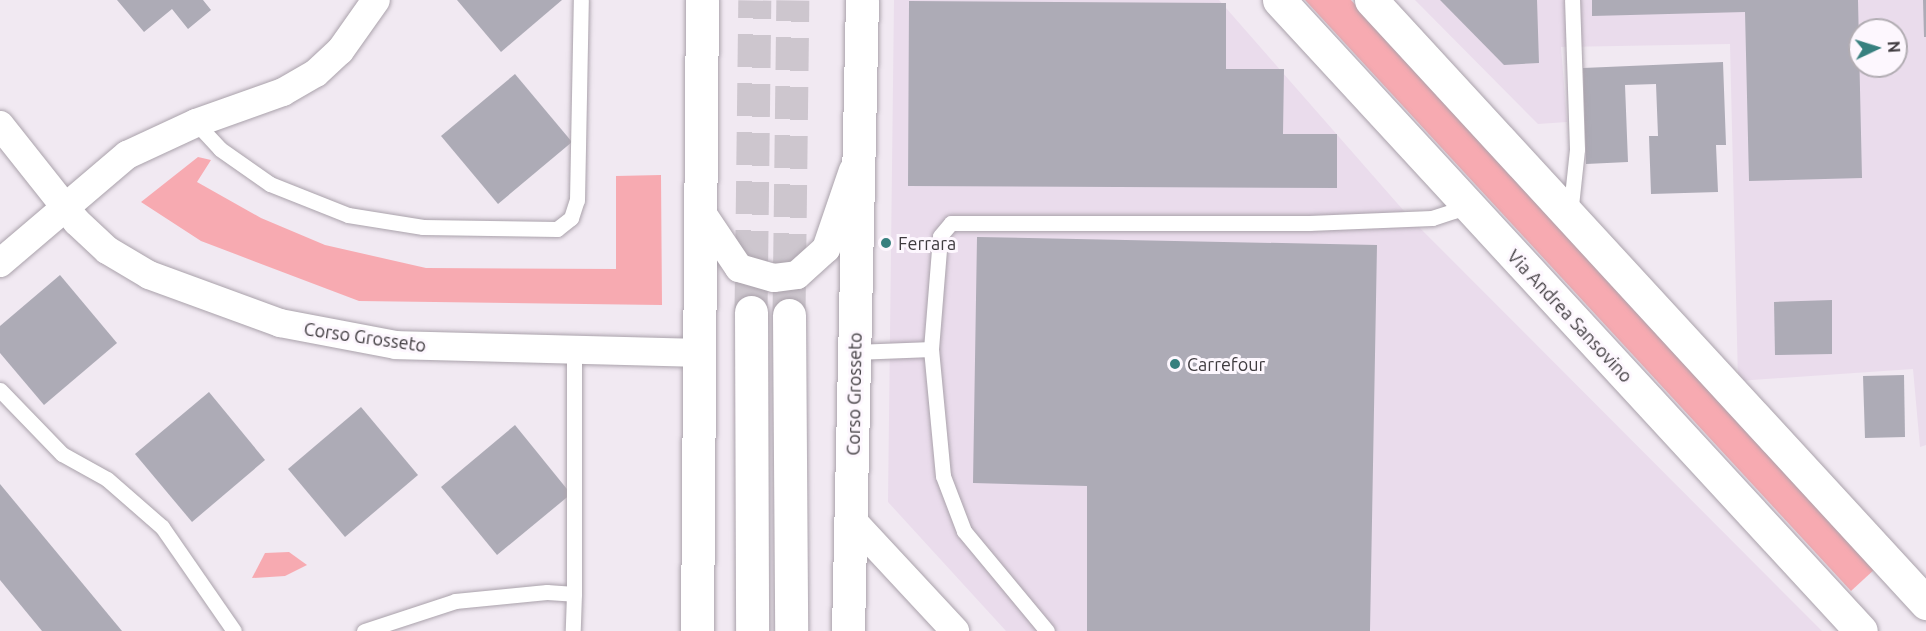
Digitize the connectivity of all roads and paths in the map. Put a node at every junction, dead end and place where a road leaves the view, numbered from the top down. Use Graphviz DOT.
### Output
graph roads {
  1 [pos="376,0"];
  2 [pos="580,0"];
  3 [pos="702,0"];
  4 [pos="862,0"];
  5 [pos="1279,0"];
  6 [pos="1371,0"];
  7 [pos="1572,0"];
  8 [pos="196,123"];
  9 [pos="0,125"];
  10 [pos="858,156"];
  11 [pos="1469,206"];
  12 [pos="65,208"];
  13 [pos="700,210"];
  14 [pos="1570,215"];
  15 [pos="0,263"];
  16 [pos="751,312"];
  17 [pos="789,315"];
  18 [pos="931,349"];
  19 [pos="574,351"];
  20 [pos="855,352"];
  21 [pos="698,353"];
  22 [pos="0,390"];
  23 [pos="852,519"];
  24 [pos="574,594"];
  25 [pos="1926,603"];
  26 [pos="234,631"];
  27 [pos="364,631"];
  28 [pos="573,631"];
  29 [pos="697,631"];
  30 [pos="752,631"];
  31 [pos="791,631"];
  32 [pos="848,631"];
  33 [pos="955,631"];
  34 [pos="1047,631"];
  35 [pos="1861,631"];
  1 -- 8 [label="street"];
  2 -- 8 [label="lane"];
  3 -- 13 [label="main road"];
  4 -- 10 [label="main road, Corso Grosseto"];
  5 -- 11 [label="main road, Via Andrea Sansovino"];
  6 -- 14 [label="main road"];
  7 -- 14 [label="lane"];
  8 -- 12 [label="street"];
  9 -- 12 [label="street, Corso Grosseto"];
  10 -- 13 [label="street, Corso Grosseto"];
  10 -- 20 [label="main road, Corso Grosseto"];
  11 -- 18 [label="lane"];
  11 -- 35 [label="main road, Via Andrea Sansovino"];
  12 -- 15 [label="street"];
  12 -- 19 [label="street, Corso Grosseto"];
  13 -- 21 [label="main road"];
  14 -- 25 [label="main road"];
  16 -- 30 [label="main road"];
  17 -- 31 [label="main road"];
  18 -- 20 [label="lane"];
  18 -- 34 [label="lane"];
  19 -- 21 [label="street, Corso Grosseto"];
  19 -- 24 [label="lane"];
  20 -- 23 [label="main road, Corso Grosseto"];
  21 -- 29 [label="main road"];
  22 -- 26 [label="lane"];
  23 -- 32 [label="main road, Corso Grosseto"];
  23 -- 33 [label="street"];
  24 -- 27 [label="lane"];
  24 -- 28 [label="lane"];
}
